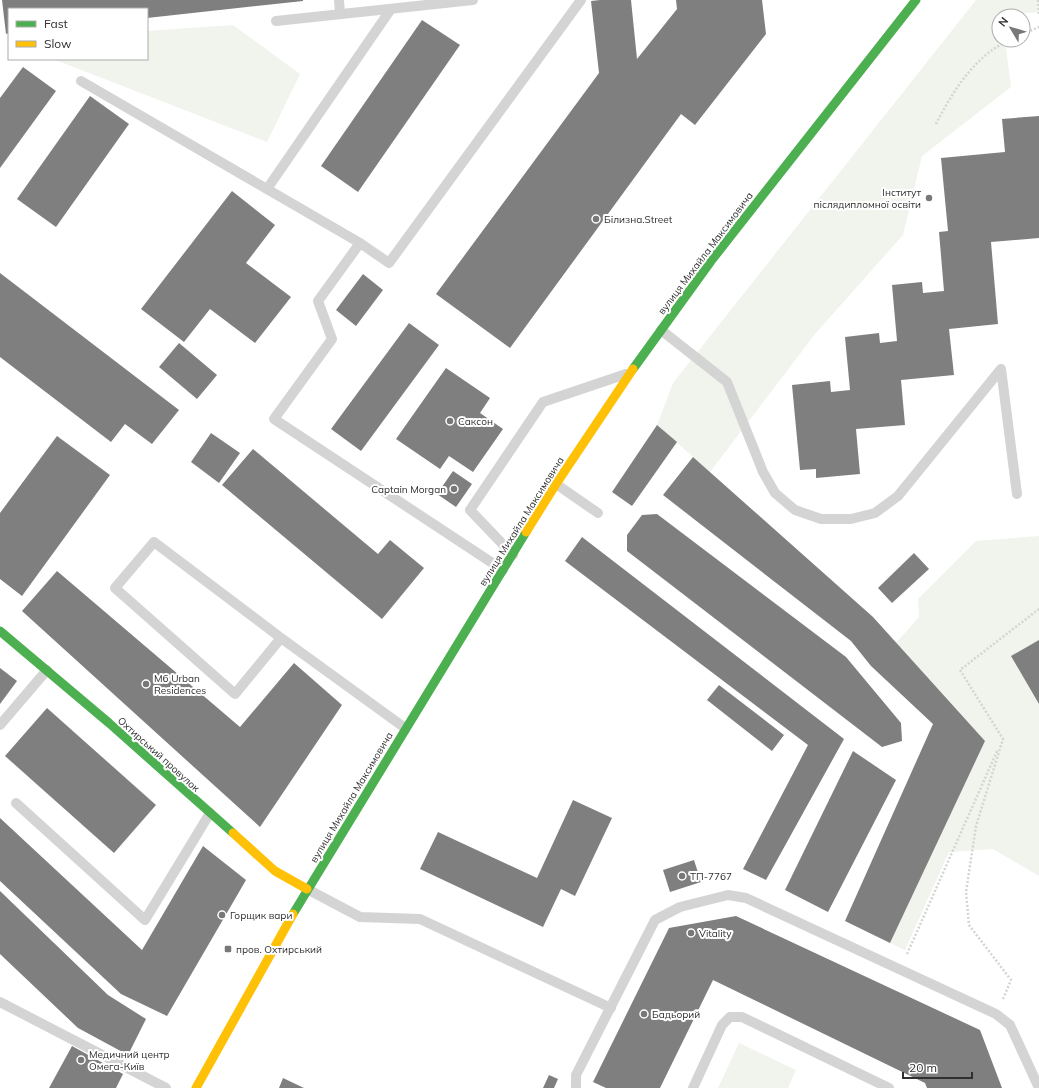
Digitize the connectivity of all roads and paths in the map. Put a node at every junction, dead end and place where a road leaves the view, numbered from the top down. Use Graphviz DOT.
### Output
graph roads {
  1 [pos="339,0"];
  2 [pos="473,0"];
  3 [pos="581,0"];
  4 [pos="916,0"];
  5 [pos="1038,0"];
  6 [pos="391,8"];
  7 [pos="340,14"];
  8 [pos="1039,14"];
  9 [pos="276,20"];
  10 [pos="995,48"];
  11 [pos="81,81"];
  12 [pos="936,124"];
  13 [pos="267,189"];
  14 [pos="360,243"];
  15 [pos="661,330"];
  16 [pos="630,373"];
  17 [pos="556,484"];
  18 [pos="1018,494"];
  19 [pos="598,513"];
  20 [pos="513,555"];
  21 [pos="503,570"];
  22 [pos="1039,609"];
  23 [pos="0,631"];
  24 [pos="281,638"];
  25 [pos="46,670"];
  26 [pos="0,725"];
  27 [pos="405,728"];
  28 [pos="1003,739"];
  29 [pos="16,804"];
  30 [pos="210,813"];
  31 [pos="307,889"];
  32 [pos="900,969"];
  33 [pos="0,1002"];
  34 [pos="611,1008"];
  35 [pos="996,1014"];
  36 [pos="166,1088"];
  37 [pos="196,1088"];
  38 [pos="576,1088"];
  39 [pos="693,1088"];
  40 [pos="889,1088"];
  41 [pos="1039,1088"];
  1 -- 7 [label="lane"];
  2 -- 6 [label="lane"];
  3 -- 14 [label="lane"];
  4 -- 15 [label="main road, вулиця Михайла Максимовича"];
  5 -- 8 [label="path"];
  6 -- 7 [label="lane"];
  6 -- 13 [label="lane"];
  7 -- 9 [label="lane"];
  10 -- 12 [label="path"];
  11 -- 13 [label="lane"];
  13 -- 14 [label="lane"];
  14 -- 21 [label="lane"];
  15 -- 16 [label="main road, вулиця Михайла Максимовича"];
  15 -- 18 [label="lane"];
  16 -- 17 [label="main road, вулиця Михайла Максимовича"];
  16 -- 20 [label="lane"];
  17 -- 19 [label="lane"];
  17 -- 20 [label="main road, вулиця Михайла Максимовича"];
  20 -- 21 [label="main road, вулиця Михайла Максимовича"];
  21 -- 27 [label="main road, вулиця Михайла Максимовича"];
  22 -- 28 [label="path"];
  23 -- 25 [label="main road, Охтирський провулок"];
  24 -- 24 [label="lane"];
  24 -- 27 [label="lane"];
  25 -- 26 [label="lane"];
  25 -- 30 [label="main road, Охтирський провулок"];
  27 -- 31 [label="main road, вулиця Михайла Максимовича"];
  28 -- 32 [label="path"];
  28 -- 35 [label="path"];
  29 -- 30 [label="lane"];
  30 -- 31 [label="main road, Охтирський провулок"];
  31 -- 34 [label="lane"];
  31 -- 37 [label="main road, вулиця Михайла Максимовича"];
  32 -- 34 [label="lane"];
  32 -- 35 [label="lane"];
  33 -- 36 [label="lane"];
  34 -- 38 [label="lane"];
  35 -- 41 [label="lane"];
  39 -- 40 [label="lane"];
}
